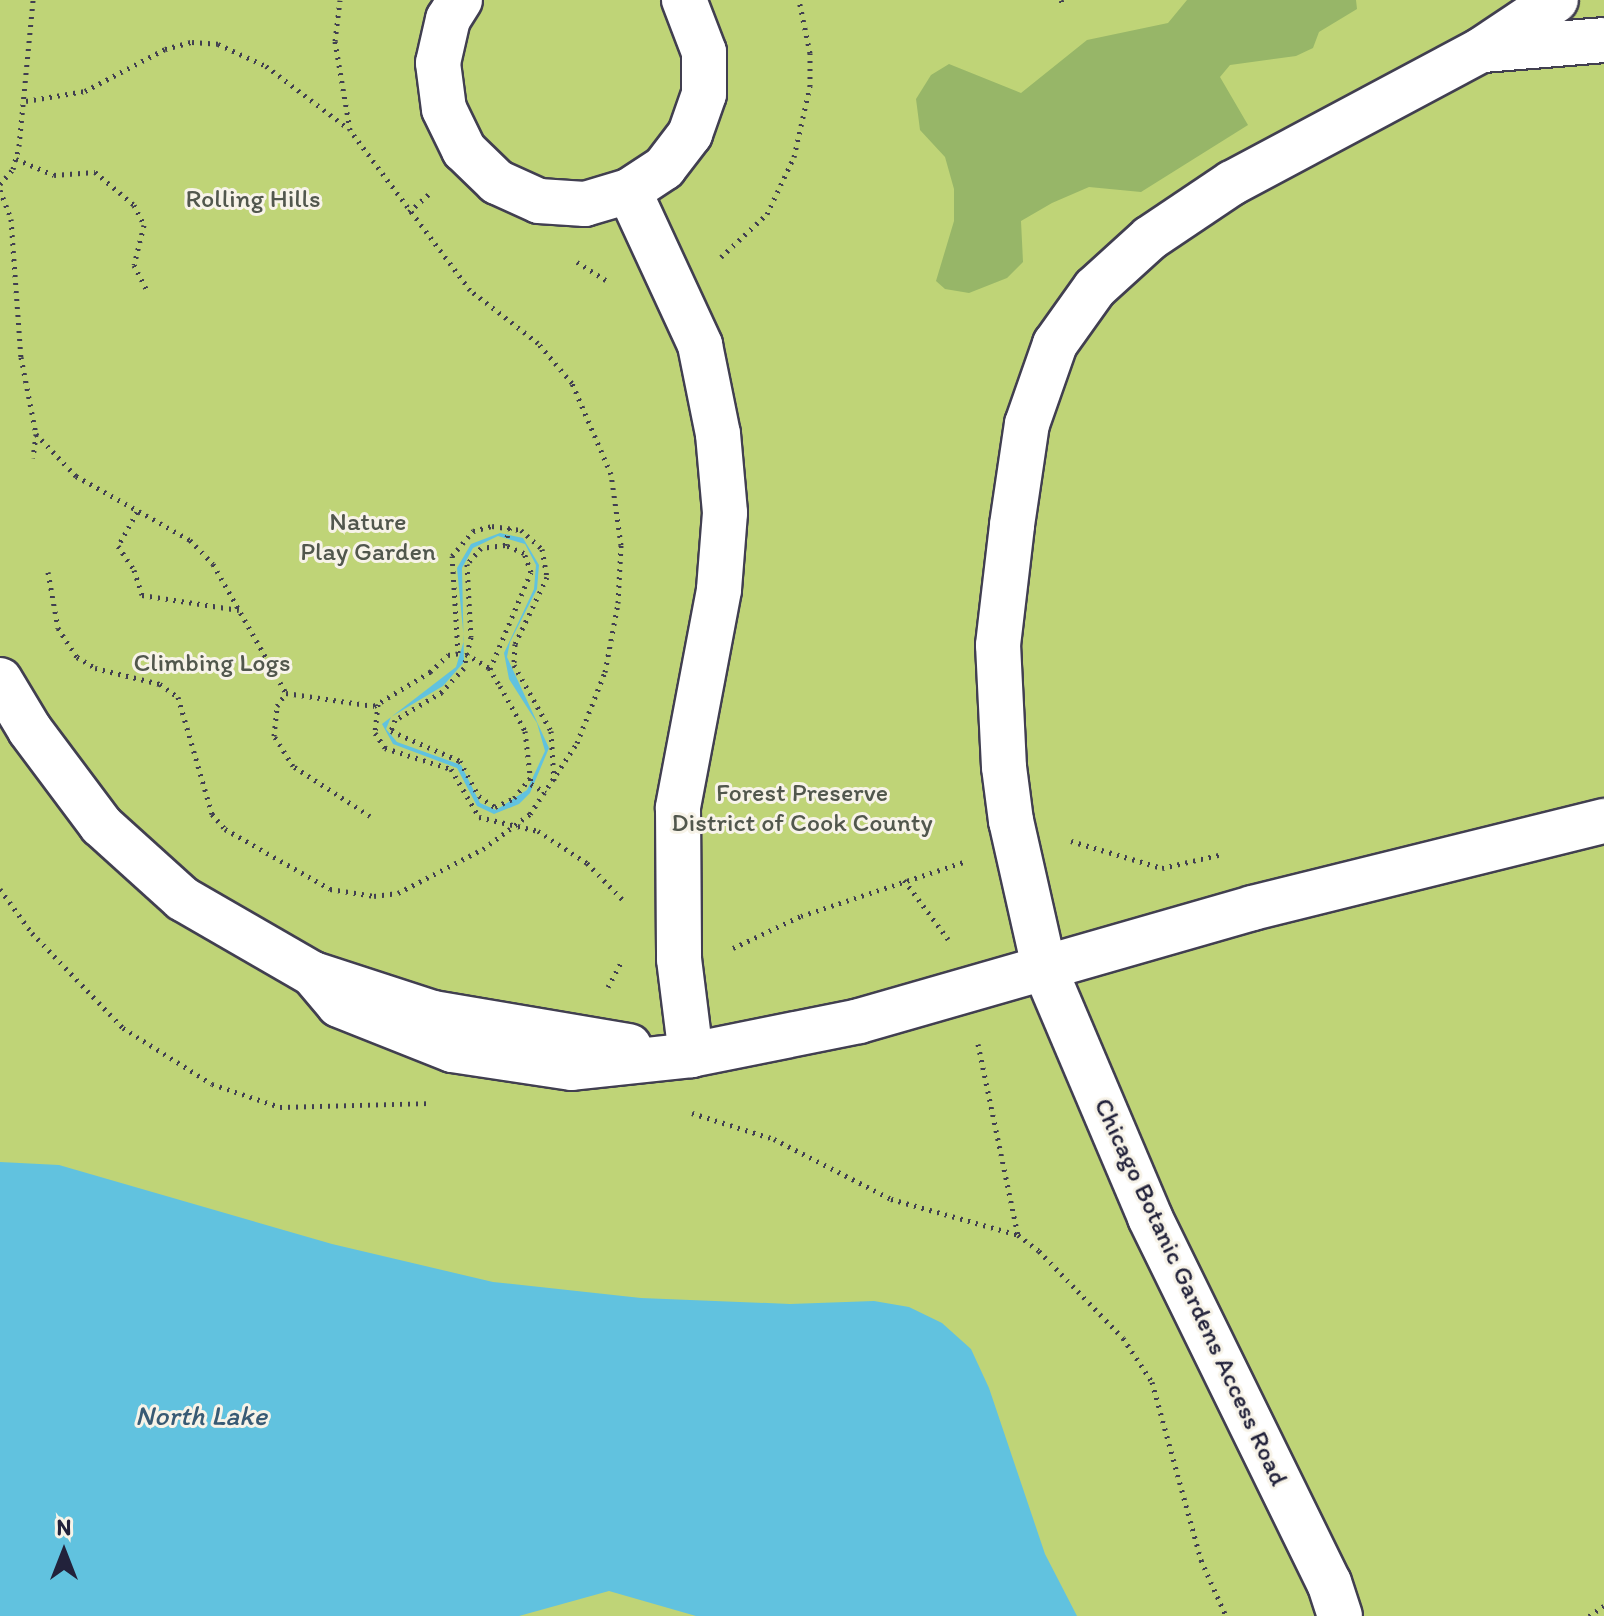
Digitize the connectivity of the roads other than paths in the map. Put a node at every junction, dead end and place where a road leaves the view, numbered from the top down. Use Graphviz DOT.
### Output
graph roads {
  1 [pos="460,0"];
  2 [pos="684,0"];
  3 [pos="1556,0"];
  4 [pos="1604,40"];
  5 [pos="1481,50"];
  6 [pos="629,191"];
  7 [pos="0,680"];
  8 [pos="1604,821"];
  9 [pos="1044,967"];
  10 [pos="691,1055"];
  11 [pos="1340,1616"];
  1 -- 6 [label="lane"];
  2 -- 6 [label="lane"];
  3 -- 5 [label="lane, Chicago Botanic Gardens Access Road"];
  4 -- 5 [label="lane, Chicago Botanic Gardens Access Road"];
  5 -- 9 [label="lane, Chicago Botanic Gardens Access Road"];
  6 -- 10 [label="lane"];
  7 -- 10 [label="lane"];
  8 -- 9 [label="lane"];
  9 -- 10 [label="lane"];
  9 -- 11 [label="lane, Chicago Botanic Gardens Access Road"];
}
